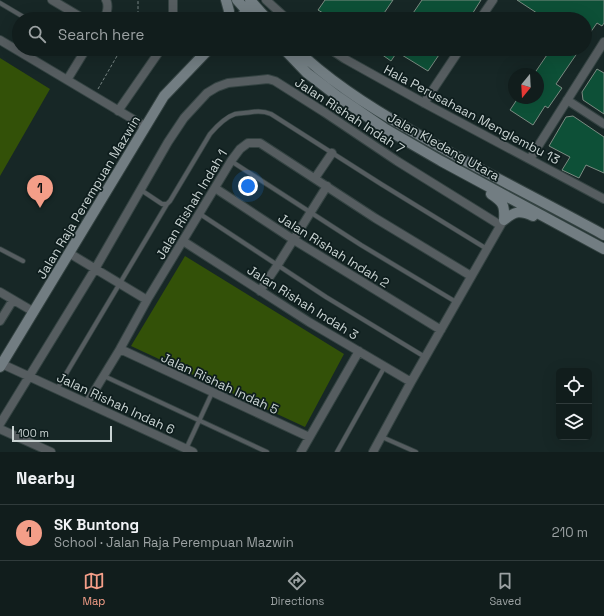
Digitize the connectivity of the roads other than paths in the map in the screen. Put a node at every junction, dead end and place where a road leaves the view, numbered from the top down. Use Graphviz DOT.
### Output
graph roads {
  1 [pos="52,0"];
  2 [pos="106,0"];
  3 [pos="173,0"];
  4 [pos="226,0"];
  5 [pos="237,0"];
  6 [pos="266,0"];
  7 [pos="493,0"];
  8 [pos="0,3"];
  9 [pos="250,5"];
  10 [pos="15,12"];
  11 [pos="72,12"];
  12 [pos="106,12"];
  13 [pos="173,12"];
  14 [pos="229,12"];
  15 [pos="258,12"];
  16 [pos="279,12"];
  17 [pos="485,12"];
  18 [pos="0,40"];
  19 [pos="604,42"];
  20 [pos="12,47"];
  21 [pos="27,56"];
  22 [pos="79,56"];
  23 [pos="155,56"];
  24 [pos="201,56"];
  25 [pos="203,56"];
  26 [pos="284,56"];
  27 [pos="291,56"];
  28 [pos="304,56"];
  29 [pos="342,56"];
  30 [pos="455,56"];
  31 [pos="197,61"];
  32 [pos="307,73"];
  33 [pos="67,80"];
  34 [pos="568,100"];
  35 [pos="424,103"];
  36 [pos="118,111"];
  37 [pos="604,124"];
  38 [pos="146,127"];
  39 [pos="332,153"];
  40 [pos="530,160"];
  41 [pos="440,161"];
  42 [pos="231,162"];
  43 [pos="315,178"];
  44 [pos="326,186"];
  45 [pos="215,188"];
  46 [pos="140,190"];
  47 [pos="604,199"];
  48 [pos="167,204"];
  49 [pos="310,213"];
  50 [pos="200,214"];
  51 [pos="502,222"];
  52 [pos="604,235"];
  53 [pos="294,240"];
  54 [pos="183,241"];
  55 [pos="0,249"];
  56 [pos="487,249"];
  57 [pos="604,250"];
  58 [pos="69,253"];
  59 [pos="22,261"];
  60 [pos="278,266"];
  61 [pos="95,269"];
  62 [pos="471,276"];
  63 [pos="120,284"];
  64 [pos="260,290"];
  65 [pos="0,292"];
  66 [pos="13,300"];
  67 [pos="147,300"];
  68 [pos="457,303"];
  69 [pos="34,312"];
  70 [pos="0,321"];
  71 [pos="441,330"];
  72 [pos="120,349"];
  73 [pos="359,351"];
  74 [pos="426,357"];
  75 [pos="1,366"];
  76 [pos="385,366"];
  77 [pos="29,376"];
  78 [pos="104,376"];
  79 [pos="411,382"];
  80 [pos="58,389"];
  81 [pos="212,393"];
  82 [pos="87,403"];
  83 [pos="200,421"];
  84 [pos="0,424"];
  85 [pos="0,429"];
  86 [pos="382,436"];
  87 [pos="309,438"];
  88 [pos="189,450"];
  89 [pos="51,452"];
  90 [pos="267,452"];
  91 [pos="301,452"];
  92 [pos="336,452"];
  93 [pos="373,452"];
  94 [pos="416,452"];
  1 -- 11 [label="street"];
  2 -- 12 [label="street"];
  3 -- 13 [label="street"];
  4 -- 14 [label="main road"];
  5 -- 9 [label="main road"];
  6 -- 16 [label="street"];
  7 -- 17 [label="street"];
  8 -- 10 [label="lane"];
  9 -- 15 [label="main road"];
  18 -- 20 [label="street"];
  19 -- 34 [label="street"];
  21 -- 33 [label="street"];
  22 -- 33 [label="street"];
  23 -- 36 [label="street"];
  24 -- 31 [label="main road"];
  25 -- 31 [label="main road"];
  26 -- 32 [label="main road"];
  27 -- 32 [label="main road, Jalan Kledang Utara"];
  28 -- 52 [label="main road, Jalan Kledang Utara"];
  29 -- 35 [label="street, Hala Perusahaan Menglembu 13"];
  30 -- 35 [label="street"];
  31 -- 38 [label="main road, Jalan Raja Perempuan Mazwin"];
  32 -- 41 [label="main road, Jalan Kledang Utara"];
  33 -- 36 [label="street"];
  34 -- 37 [label="street"];
  34 -- 40 [label="street"];
  35 -- 40 [label="street, Hala Perusahaan Menglembu 13"];
  36 -- 38 [label="street"];
  38 -- 58 [label="main road, Jalan Raja Perempuan Mazwin"];
  39 -- 43 [label="street"];
  39 -- 48 [label="lane"];
  39 -- 56 [label="lane"];
  40 -- 47 [label="street, Hala Perusahaan Menglembu 13"];
  41 -- 51 [label="main road"];
  41 -- 57 [label="main road, Jalan Kledang Utara"];
  42 -- 43 [label="street, Jalan Rishah Indah 1"];
  42 -- 45 [label="street, Jalan Rishah Indah 1"];
  42 -- 49 [label="lane"];
  43 -- 44 [label="street, Jalan Rishah Indah 1"];
  44 -- 49 [label="street"];
  44 -- 62 [label="street, Jalan Rishah Indah 1"];
  45 -- 50 [label="street, Jalan Rishah Indah 1"];
  45 -- 53 [label="street, Jalan Rishah Indah 2"];
  46 -- 48 [label="lane"];
  46 -- 51 [label="street, Jalan Rishah Indah 7"];
  46 -- 61 [label="street, Jalan Rishah Indah 7"];
  48 -- 63 [label="lane"];
  49 -- 53 [label="street"];
  49 -- 68 [label="lane"];
  50 -- 54 [label="street, Jalan Rishah Indah 1"];
  50 -- 60 [label="lane"];
  51 -- 56 [label="street"];
  51 -- 57 [label="main road"];
  53 -- 60 [label="street"];
  53 -- 71 [label="street, Jalan Rishah Indah 2"];
  54 -- 64 [label="street, Jalan Rishah Indah 3"];
  54 -- 67 [label="street, Jalan Rishah Indah 1"];
  55 -- 59 [label="lane"];
  56 -- 62 [label="street"];
  58 -- 61 [label="street"];
  58 -- 69 [label="main road, Jalan Raja Perempuan Mazwin"];
  60 -- 64 [label="street"];
  60 -- 74 [label="lane"];
  61 -- 63 [label="street"];
  61 -- 77 [label="street, Jalan Rishah Indah 7"];
  62 -- 68 [label="street"];
  63 -- 67 [label="street"];
  63 -- 80 [label="lane"];
  64 -- 73 [label="street, Jalan Rishah Indah 3"];
  65 -- 66 [label="street"];
  66 -- 69 [label="street"];
  66 -- 70 [label="street"];
  67 -- 72 [label="street, Jalan Rishah Indah 1"];
  68 -- 71 [label="street"];
  69 -- 75 [label="main road, Jalan Raja Perempuan Mazwin"];
  71 -- 74 [label="street"];
  72 -- 78 [label="street, Jalan Rishah Indah 1"];
  72 -- 81 [label="street, Jalan Rishah Indah 5"];
  73 -- 76 [label="street, Jalan Rishah Indah 3"];
  73 -- 87 [label="street"];
  74 -- 79 [label="street"];
  75 -- 77 [label="street, Jalan Rishah Indah 6"];
  76 -- 79 [label="street, Jalan Rishah Indah 3"];
  76 -- 92 [label="lane"];
  77 -- 80 [label="street, Jalan Rishah Indah 6"];
  77 -- 84 [label="street, Jalan Rishah Indah 7"];
  78 -- 82 [label="street, Jalan Rishah Indah 1"];
  78 -- 83 [label="lane"];
  79 -- 86 [label="street"];
  80 -- 82 [label="street, Jalan Rishah Indah 6"];
  81 -- 83 [label="lane"];
  81 -- 87 [label="street, Jalan Rishah Indah 5"];
  82 -- 88 [label="street, Jalan Rishah Indah 6"];
  83 -- 88 [label="lane"];
  83 -- 90 [label="lane"];
  85 -- 89 [label="street"];
  86 -- 93 [label="street"];
  86 -- 94 [label="lane"];
  87 -- 91 [label="street"];
}
